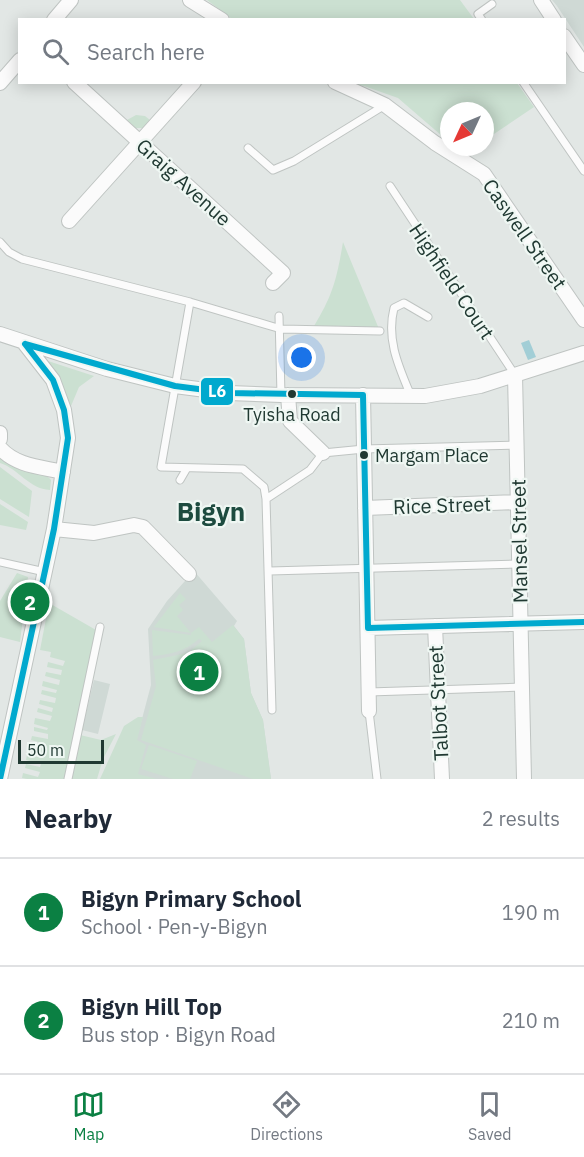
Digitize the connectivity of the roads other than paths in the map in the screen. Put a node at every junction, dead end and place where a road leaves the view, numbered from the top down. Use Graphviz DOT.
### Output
graph roads {
  1 [pos="71,0"];
  2 [pos="190,0"];
  3 [pos="541,0"];
  4 [pos="492,4"];
  5 [pos="56,18"];
  6 [pos="219,18"];
  7 [pos="481,18"];
  8 [pos="553,18"];
  9 [pos="566,39"];
  10 [pos="18,62"];
  11 [pos="584,65"];
  12 [pos="0,83"];
  13 [pos="76,84"];
  14 [pos="192,84"];
  15 [pos="339,84"];
  16 [pos="524,84"];
  17 [pos="385,105"];
  18 [pos="140,142"];
  19 [pos="248,148"];
  20 [pos="584,171"];
  21 [pos="390,186"];
  22 [pos="69,221"];
  23 [pos="0,242"];
  24 [pos="273,283"];
  25 [pos="190,302"];
  26 [pos="279,316"];
  27 [pos="428,317"];
  28 [pos="584,320"];
  29 [pos="281,329"];
  30 [pos="380,331"];
  31 [pos="0,334"];
  32 [pos="25,344"];
  33 [pos="584,353"];
  34 [pos="515,375"];
  35 [pos="175,386"];
  36 [pos="284,395"];
  37 [pos="363,395"];
  38 [pos="411,396"];
  39 [pos="0,433"];
  40 [pos="0,439"];
  41 [pos="517,445"];
  42 [pos="0,448"];
  43 [pos="364,449"];
  44 [pos="323,453"];
  45 [pos="187,468"];
  46 [pos="63,472"];
  47 [pos="180,480"];
  48 [pos="266,499"];
  49 [pos="518,502"];
  50 [pos="365,508"];
  51 [pos="54,529"];
  52 [pos="0,562"];
  53 [pos="519,564"];
  54 [pos="366,570"];
  55 [pos="270,571"];
  56 [pos="45,572"];
  57 [pos="189,574"];
  58 [pos="584,622"];
  59 [pos="520,624"];
  60 [pos="435,626"];
  61 [pos="100,627"];
  62 [pos="368,628"];
  63 [pos="522,687"];
  64 [pos="438,690"];
  65 [pos="369,692"];
  66 [pos="272,710"];
  67 [pos="369,711"];
  68 [pos="2,761"];
  69 [pos="0,779"];
  70 [pos="68,779"];
  71 [pos="377,779"];
  72 [pos="442,779"];
  73 [pos="524,779"];
  1 -- 5 [label="street"];
  2 -- 6 [label="street"];
  3 -- 8 [label="street"];
  4 -- 7 [label="lane"];
  9 -- 11 [label="street"];
  10 -- 12 [label="street"];
  13 -- 18 [label="street, Graig Avenue"];
  14 -- 18 [label="street"];
  15 -- 17 [label="street, Caswell Street"];
  16 -- 20 [label="lane"];
  17 -- 19 [label="lane"];
  17 -- 28 [label="street, Caswell Street"];
  18 -- 22 [label="street"];
  18 -- 24 [label="street, Graig Avenue"];
  21 -- 34 [label="lane, Highfield Court"];
  23 -- 25 [label="lane"];
  25 -- 29 [label="lane"];
  25 -- 35 [label="lane"];
  26 -- 29 [label="lane"];
  27 -- 38 [label="lane"];
  29 -- 30 [label="lane"];
  29 -- 36 [label="lane"];
  31 -- 32 [label="street"];
  32 -- 35 [label="street"];
  32 -- 46 [label="street"];
  33 -- 34 [label="street"];
  34 -- 38 [label="street"];
  34 -- 41 [label="street, Mansel Street"];
  35 -- 36 [label="street"];
  35 -- 45 [label="lane"];
  36 -- 37 [label="street"];
  36 -- 44 [label="street"];
  37 -- 38 [label="street"];
  37 -- 43 [label="street"];
  39 -- 40 [label="street"];
  41 -- 43 [label="lane"];
  41 -- 49 [label="street, Mansel Street"];
  42 -- 46 [label="street"];
  43 -- 44 [label="lane"];
  43 -- 50 [label="street"];
  44 -- 48 [label="lane"];
  45 -- 47 [label="lane"];
  45 -- 48 [label="lane"];
  46 -- 51 [label="street"];
  48 -- 55 [label="lane"];
  49 -- 50 [label="street, Rice Street"];
  49 -- 53 [label="street, Mansel Street"];
  50 -- 54 [label="street"];
  51 -- 56 [label="street"];
  51 -- 57 [label="street"];
  52 -- 56 [label="lane"];
  53 -- 54 [label="lane"];
  53 -- 59 [label="street, Mansel Street"];
  54 -- 55 [label="lane"];
  54 -- 62 [label="street"];
  55 -- 66 [label="lane"];
  56 -- 68 [label="street"];
  58 -- 59 [label="street"];
  59 -- 60 [label="street"];
  59 -- 63 [label="street, Mansel Street"];
  60 -- 62 [label="street"];
  60 -- 64 [label="street, Talbot Street"];
  61 -- 70 [label="lane"];
  62 -- 65 [label="street"];
  63 -- 64 [label="lane"];
  63 -- 73 [label="street, Mansel Street"];
  64 -- 65 [label="lane"];
  64 -- 72 [label="street, Talbot Street"];
  65 -- 67 [label="street"];
  67 -- 71 [label="lane"];
  68 -- 69 [label="street"];
}
